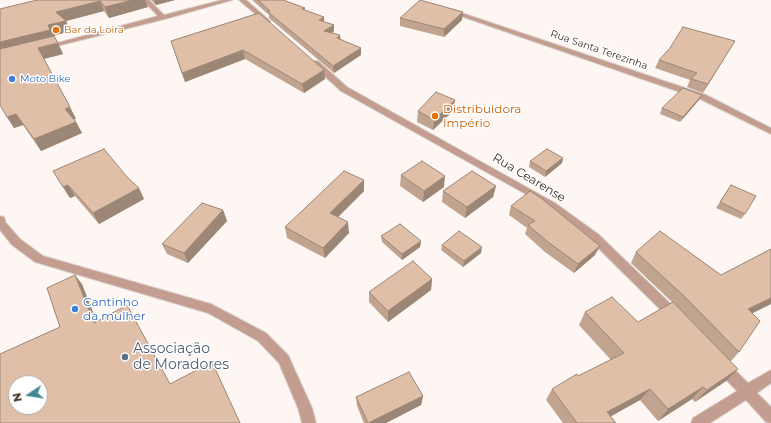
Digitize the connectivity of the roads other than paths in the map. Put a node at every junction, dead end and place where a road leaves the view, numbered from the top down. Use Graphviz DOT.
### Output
graph roads {
  1 [pos="146,0"];
  2 [pos="229,0"];
  3 [pos="242,0"];
  4 [pos="444,9"];
  5 [pos="163,18"];
  6 [pos="276,29"];
  7 [pos="37,49"];
  8 [pos="310,59"];
  9 [pos="771,131"];
  10 [pos="0,220"];
  11 [pos="681,324"];
  12 [pos="714,358"];
  13 [pos="771,376"];
  14 [pos="746,392"];
  15 [pos="771,417"];
  16 [pos="310,423"];
  17 [pos="698,423"];
  1 -- 5 [label="street"];
  2 -- 5 [label="street"];
  3 -- 6 [label="street"];
  4 -- 9 [label="street, Rua Santa Terezinha"];
  5 -- 7 [label="street"];
  8 -- 11 [label="street, Rua Cearense"];
  10 -- 16 [label="street"];
  12 -- 14 [label="street"];
  13 -- 14 [label="street"];
  14 -- 15 [label="street"];
  14 -- 17 [label="street"];
}
